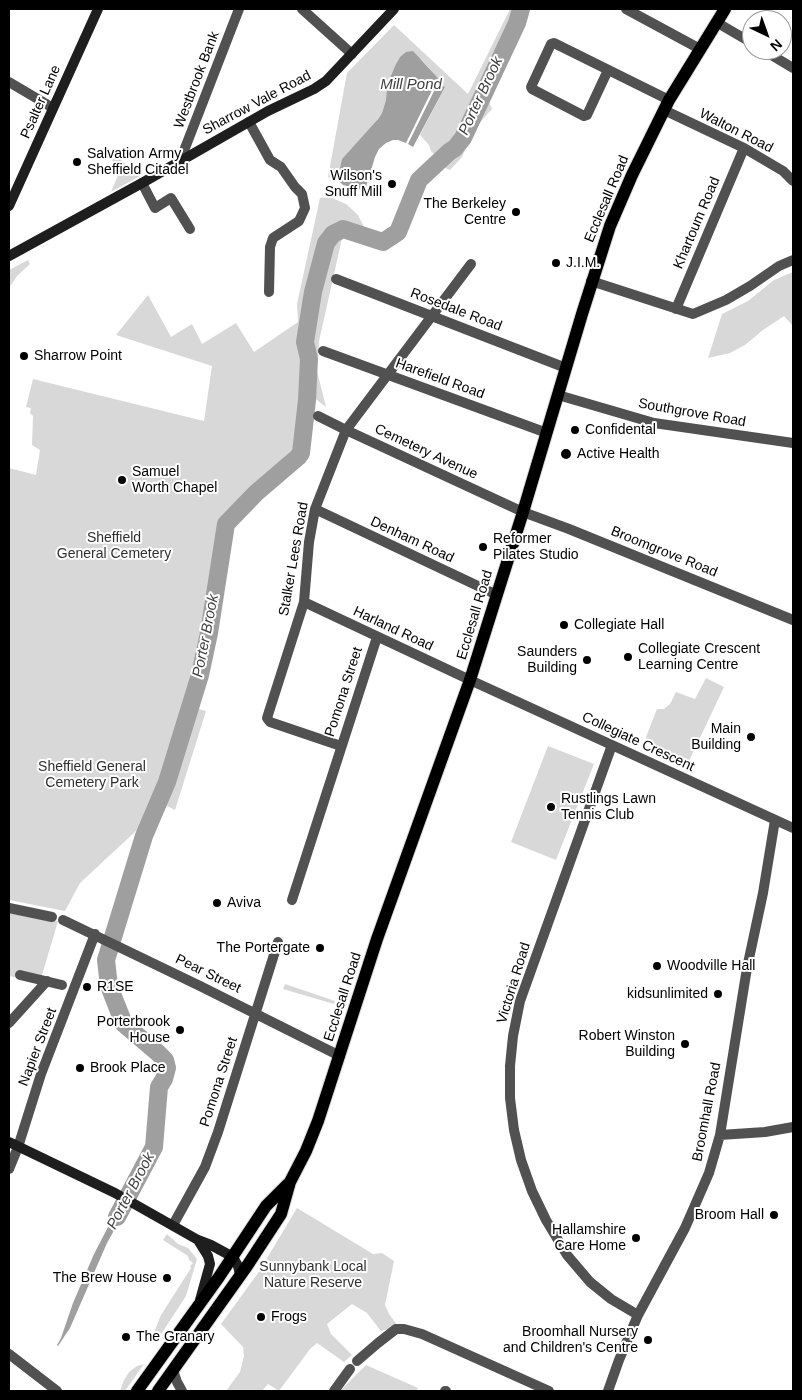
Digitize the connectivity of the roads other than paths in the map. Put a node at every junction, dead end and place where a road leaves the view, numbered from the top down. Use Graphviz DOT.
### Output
graph roads {
  1 [pos="98,9"];
  2 [pos="239,9"];
  3 [pos="302,9"];
  4 [pos="394,9"];
  5 [pos="725,9"];
  6 [pos="631,10"];
  7 [pos="716,22"];
  8 [pos="742,37"];
  9 [pos="700,49"];
  10 [pos="352,54"];
  11 [pos="780,60"];
  12 [pos="793,68"];
  13 [pos="608,70"];
  14 [pos="9,82"];
  15 [pos="666,105"];
  16 [pos="53,108"];
  17 [pos="249,122"];
  18 [pos="744,148"];
  19 [pos="180,161"];
  20 [pos="793,181"];
  21 [pos="142,183"];
  22 [pos="9,206"];
  23 [pos="190,230"];
  24 [pos="9,256"];
  25 [pos="793,260"];
  26 [pos="470,264"];
  27 [pos="336,279"];
  28 [pos="592,281"];
  29 [pos="269,292"];
  30 [pos="676,309"];
  31 [pos="432,316"];
  32 [pos="323,350"];
  33 [pos="566,368"];
  34 [pos="389,374"];
  35 [pos="558,395"];
  36 [pos="318,416"];
  37 [pos="346,430"];
  38 [pos="546,433"];
  39 [pos="793,443"];
  40 [pos="315,509"];
  41 [pos="523,512"];
  42 [pos="497,595"];
  43 [pos="304,602"];
  44 [pos="793,620"];
  45 [pos="377,636"];
  46 [pos="470,680"];
  47 [pos="612,745"];
  48 [pos="341,746"];
  49 [pos="775,820"];
  50 [pos="793,828"];
  51 [pos="292,900"];
  52 [pos="9,908"];
  53 [pos="52,917"];
  54 [pos="63,920"];
  55 [pos="100,937"];
  56 [pos="278,942"];
  57 [pos="20,975"];
  58 [pos="47,981"];
  59 [pos="62,985"];
  60 [pos="256,1013"];
  61 [pos="9,1023"];
  62 [pos="340,1056"];
  63 [pos="793,1127"];
  64 [pos="720,1135"];
  65 [pos="13,1145"];
  66 [pos="9,1169"];
  67 [pos="290,1182"];
  68 [pos="173,1225"];
  69 [pos="198,1240"];
  70 [pos="233,1257"];
  71 [pos="240,1275"];
  72 [pos="197,1308"];
  73 [pos="638,1315"];
  74 [pos="9,1354"];
  75 [pos="357,1361"];
  76 [pos="350,1369"];
  77 [pos="173,1370"];
  78 [pos="57,1391"];
  79 [pos="137,1391"];
  80 [pos="158,1391"];
  81 [pos="182,1391"];
  82 [pos="334,1391"];
  83 [pos="549,1391"];
  84 [pos="608,1391"];
  1 -- 16 [label="street, Psalter Lane"];
  2 -- 19 [label="street, Westbrook Bank"];
  3 -- 10 [label="street"];
  4 -- 10 [label="street, Sharrow Vale Road"];
  5 -- 7 [label="main road, Ecclesall Road"];
  6 -- 9 [label="street"];
  7 -- 8 [label="street"];
  7 -- 9 [label="main road, Ecclesall Road"];
  9 -- 15 [label="main road, Ecclesall Road"];
  10 -- 17 [label="street, Sharrow Vale Road"];
  11 -- 12 [label="street"];
  13 -- 13 [label="street, Walton Road"];
  13 -- 15 [label="street, Walton Road"];
  14 -- 16 [label="street"];
  15 -- 18 [label="street, Walton Road"];
  15 -- 28 [label="main road, Ecclesall Road"];
  16 -- 22 [label="street, Psalter Lane"];
  17 -- 19 [label="street, Sharrow Vale Road"];
  17 -- 29 [label="street"];
  18 -- 20 [label="street, Walton Road"];
  18 -- 30 [label="street, Khartoum Road"];
  19 -- 21 [label="street, Sharrow Vale Road"];
  21 -- 23 [label="street"];
  21 -- 24 [label="street, Sharrow Vale Road"];
  25 -- 30 [label="street"];
  26 -- 31 [label="street, Stalker Lees Road"];
  27 -- 31 [label="street, Rosedale Road"];
  28 -- 30 [label="street"];
  28 -- 33 [label="main road, Ecclesall Road"];
  31 -- 33 [label="street, Rosedale Road"];
  31 -- 34 [label="street, Stalker Lees Road"];
  32 -- 34 [label="street, Harefield Road"];
  33 -- 35 [label="main road, Ecclesall Road"];
  34 -- 37 [label="street, Stalker Lees Road"];
  34 -- 38 [label="street, Harefield Road"];
  35 -- 38 [label="main road, Ecclesall Road"];
  35 -- 39 [label="street, Southgrove Road"];
  36 -- 37 [label="street, Cemetery Avenue"];
  37 -- 40 [label="street, Stalker Lees Road"];
  37 -- 41 [label="street, Cemetery Avenue"];
  38 -- 41 [label="main road, Ecclesall Road"];
  40 -- 42 [label="street, Denham Road"];
  40 -- 43 [label="street, Stalker Lees Road"];
  41 -- 42 [label="main road, Ecclesall Road"];
  41 -- 44 [label="street, Broomgrove Road"];
  42 -- 46 [label="main road, Ecclesall Road"];
  43 -- 45 [label="street, Harland Road"];
  43 -- 48 [label="street, Stalker Lees Road"];
  45 -- 46 [label="street, Harland Road"];
  45 -- 48 [label="street, Pomona Street"];
  46 -- 47 [label="street, Collegiate Crescent"];
  46 -- 62 [label="main road, Ecclesall Road"];
  47 -- 49 [label="street, Collegiate Crescent"];
  47 -- 73 [label="street, Victoria Road"];
  48 -- 51 [label="street, Pomona Street"];
  49 -- 50 [label="street, Collegiate Crescent"];
  49 -- 64 [label="street, Broomhall Road"];
  52 -- 53 [label="street"];
  54 -- 55 [label="street, Pear Street"];
  55 -- 60 [label="street, Pear Street"];
  55 -- 65 [label="street, Napier Street"];
  56 -- 60 [label="street, Pomona Street"];
  57 -- 58 [label="street"];
  58 -- 59 [label="street"];
  58 -- 61 [label="street"];
  60 -- 62 [label="street, Pear Street"];
  60 -- 68 [label="street, Pomona Street"];
  62 -- 67 [label="main road, Ecclesall Road"];
  63 -- 64 [label="street"];
  64 -- 73 [label="street, Broomhall Road"];
  65 -- 66 [label="street, Napier Street"];
  65 -- 68 [label="street"];
  67 -- 70 [label="main road, Ecclesall Road"];
  67 -- 71 [label="main road, Ecclesall Road"];
  68 -- 69 [label="street"];
  69 -- 70 [label="street"];
  69 -- 72 [label="street, Ecclesall Road"];
  70 -- 71 [label="street"];
  70 -- 72 [label="main road, Ecclesall Road"];
  71 -- 77 [label="main road, Ecclesall Road"];
  72 -- 79 [label="main road, Ecclesall Road"];
  73 -- 84 [label="street, Broomhall Road"];
  74 -- 78 [label="street"];
  75 -- 83 [label="street"];
  76 -- 82 [label="street"];
  77 -- 80 [label="main road, Ecclesall Road"];
  77 -- 81 [label="street"];
}
